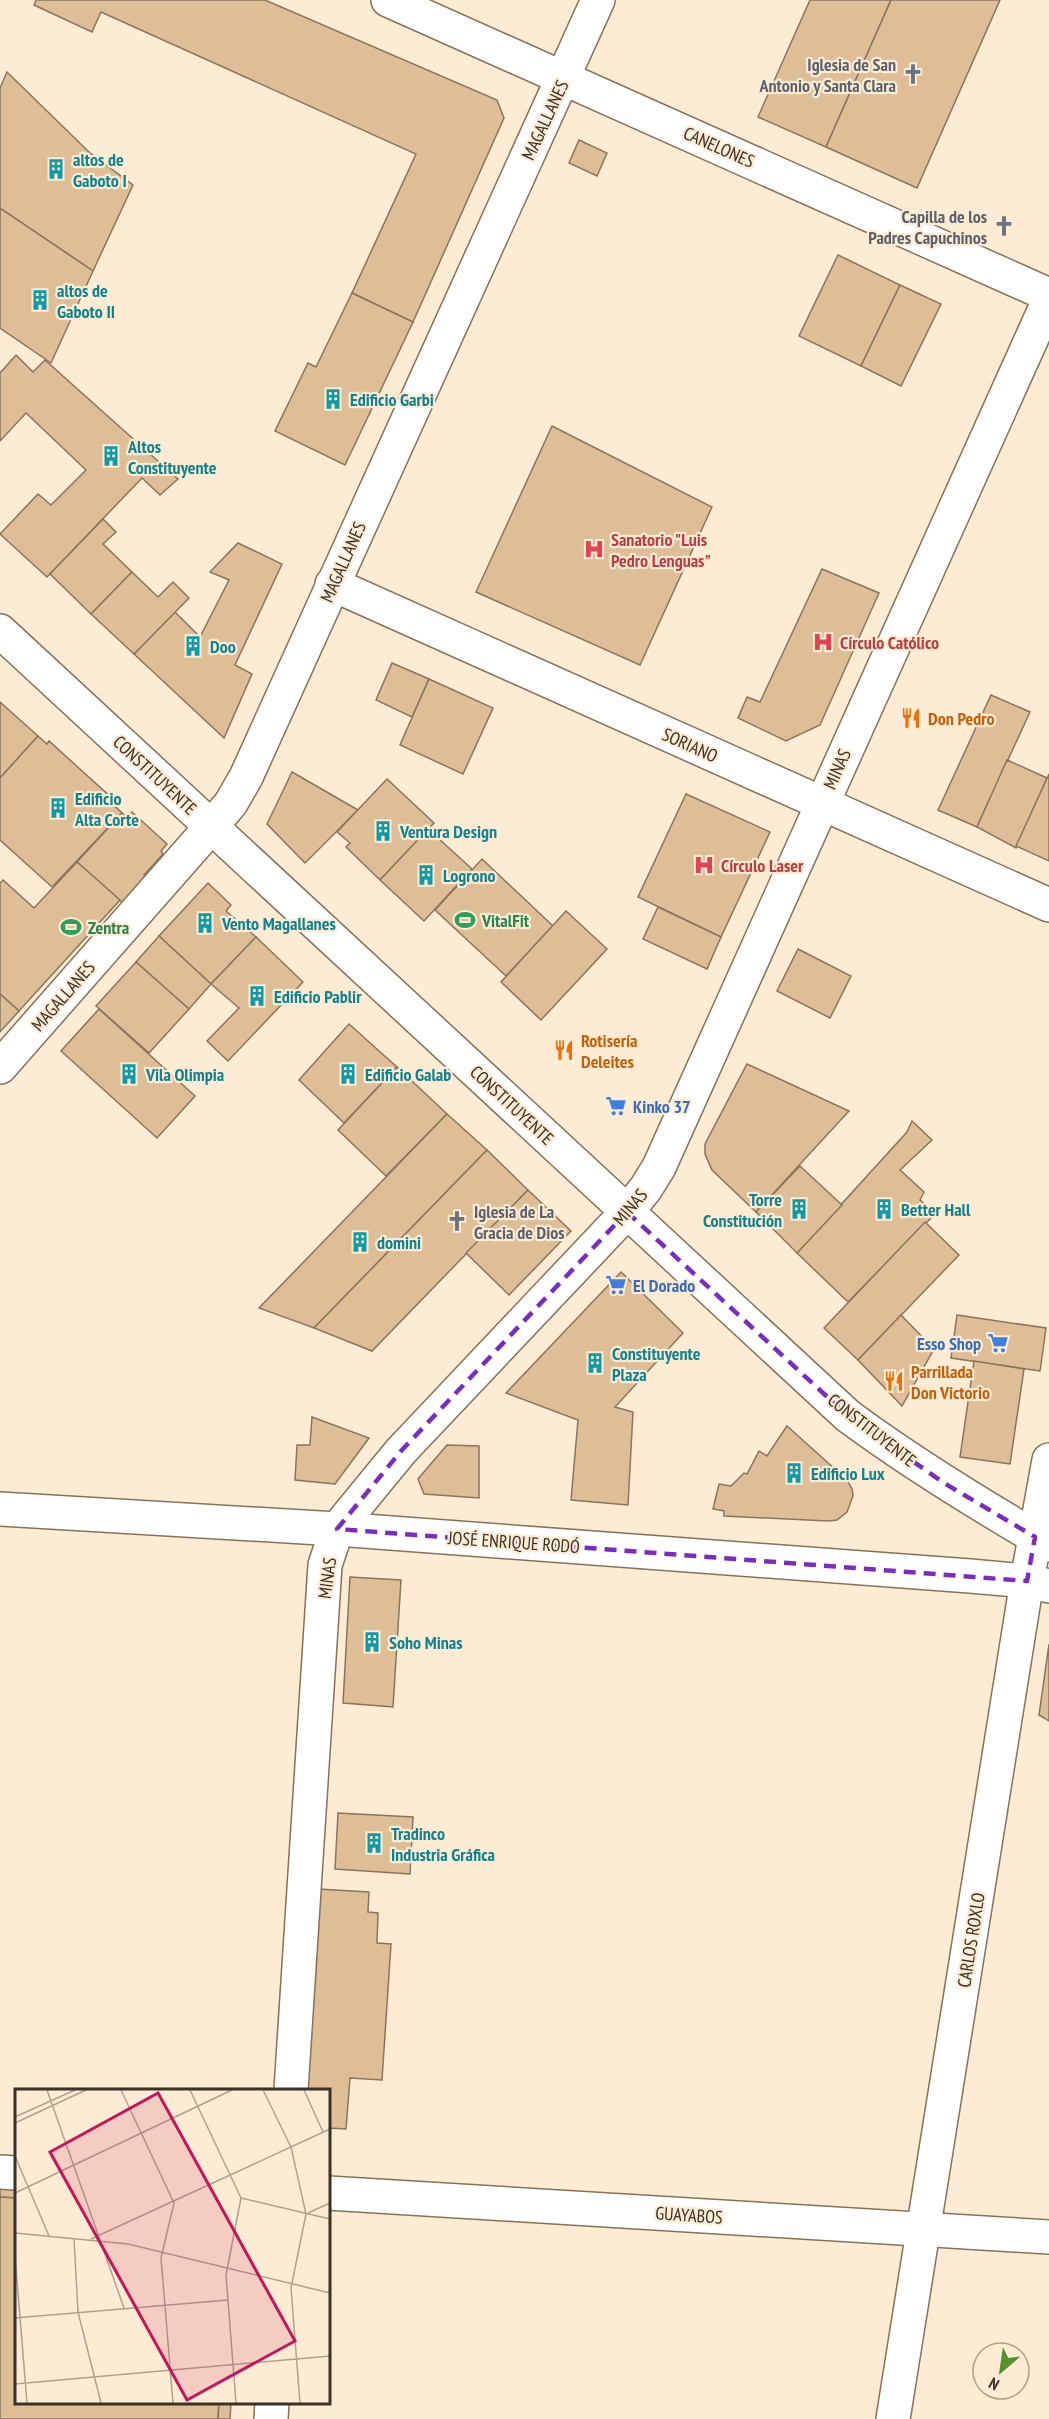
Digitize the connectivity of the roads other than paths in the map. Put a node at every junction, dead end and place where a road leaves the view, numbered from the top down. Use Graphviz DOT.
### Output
graph roads {
  1 [pos="388,0"];
  2 [pos="598,0"];
  3 [pos="564,78"];
  4 [pos="1049,295"];
  5 [pos="1049,300"];
  6 [pos="332,584"];
  7 [pos="0,631"];
  8 [pos="822,804"];
  9 [pos="211,827"];
  10 [pos="1049,905"];
  11 [pos="0,1067"];
  12 [pos="627,1212"];
  13 [pos="1049,1460"];
  14 [pos="0,1509"];
  15 [pos="337,1529"];
  16 [pos="1042,1541"];
  17 [pos="1038,1584"];
  18 [pos="291,2089"];
  19 [pos="0,2172"];
  20 [pos="15,2173"];
  21 [pos="330,2193"];
  22 [pos="925,2230"];
  23 [pos="1049,2238"];
  24 [pos="893,2419"];
  1 -- 3 [label="street, CANELONES"];
  2 -- 3 [label="street, MAGALLANES"];
  3 -- 4 [label="street, CANELONES"];
  3 -- 6 [label="street, MAGALLANES"];
  5 -- 8 [label="street, MINAS"];
  6 -- 8 [label="street, SORIANO"];
  6 -- 9 [label="street, MAGALLANES"];
  7 -- 9 [label="street, CONSTITUYENTE"];
  8 -- 10 [label="street, SORIANO"];
  8 -- 12 [label="street, MINAS"];
  9 -- 11 [label="street, MAGALLANES"];
  9 -- 12 [label="street, CONSTITUYENTE"];
  12 -- 15 [label="street, MINAS"];
  12 -- 16 [label="street, CONSTITUYENTE"];
  13 -- 16 [label="street, CARLOS ROXLO"];
  14 -- 15 [label="street, JOSÉ ENRIQUE RODÓ"];
  15 -- 17 [label="street, JOSÉ ENRIQUE RODÓ"];
  15 -- 18 [label="street, MINAS"];
  16 -- 17 [label="street, CARLOS ROXLO"];
  17 -- 22 [label="street, CARLOS ROXLO"];
  19 -- 20 [label="street"];
  21 -- 22 [label="street, GUAYABOS"];
  22 -- 23 [label="street, GUAYABOS"];
  22 -- 24 [label="street, CARLOS ROXLO"];
}
